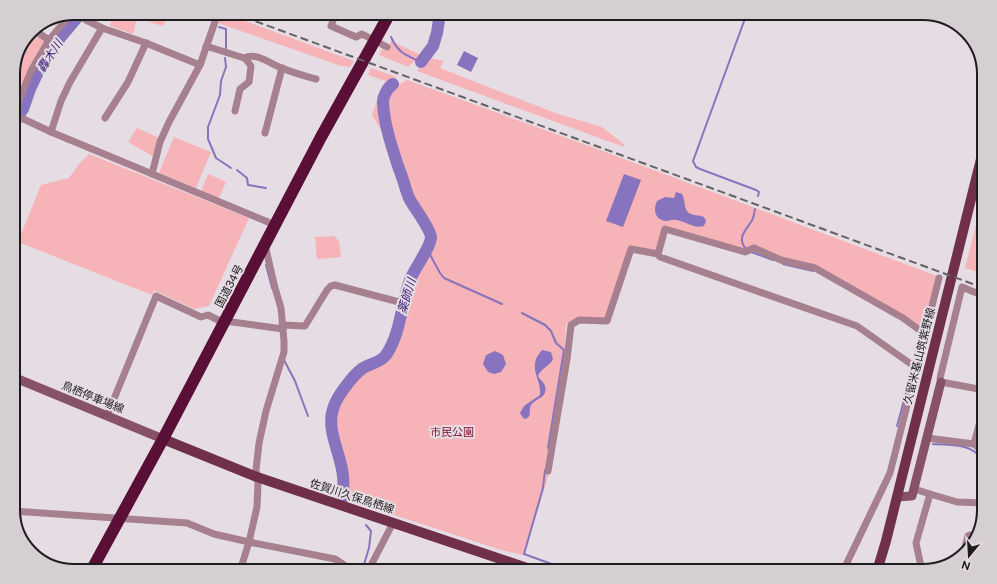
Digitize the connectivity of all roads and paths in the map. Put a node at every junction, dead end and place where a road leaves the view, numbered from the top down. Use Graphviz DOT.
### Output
graph roads {
  1 [pos="88,20"];
  2 [pos="215,20"];
  3 [pos="333,20"];
  4 [pos="386,20"];
  5 [pos="65,21"];
  6 [pos="102,28"];
  7 [pos="39,33"];
  8 [pos="49,40"];
  9 [pos="146,43"];
  10 [pos="206,46"];
  11 [pos="387,47"];
  12 [pos="246,58"];
  13 [pos="200,65"];
  14 [pos="282,68"];
  15 [pos="316,79"];
  16 [pos="20,98"];
  17 [pos="235,111"];
  18 [pos="20,117"];
  19 [pos="105,118"];
  20 [pos="51,132"];
  21 [pos="265,133"];
  22 [pos="152,174"];
  23 [pos="977,175"];
  24 [pos="268,222"];
  25 [pos="264,245"];
  26 [pos="658,254"];
  27 [pos="939,278"];
  28 [pos="977,293"];
  29 [pos="399,302"];
  30 [pos="225,320"];
  31 [pos="283,327"];
  32 [pos="926,334"];
  33 [pos="918,369"];
  34 [pos="20,380"];
  35 [pos="940,382"];
  36 [pos="977,389"];
  37 [pos="107,416"];
  38 [pos="977,433"];
  39 [pos="927,438"];
  40 [pos="163,439"];
  41 [pos="974,444"];
  42 [pos="977,446"];
  43 [pos="548,471"];
  44 [pos="257,477"];
  45 [pos="888,479"];
  46 [pos="900,483"];
  47 [pos="914,489"];
  48 [pos="930,494"];
  49 [pos="897,496"];
  50 [pos="977,503"];
  51 [pos="20,511"];
  52 [pos="119,518"];
  53 [pos="393,522"];
  54 [pos="249,542"];
  55 [pos="502,560"];
  56 [pos="95,564"];
  57 [pos="241,564"];
  58 [pos="340,564"];
  59 [pos="372,564"];
  60 [pos="501,564"];
  61 [pos="514,564"];
  62 [pos="846,564"];
  63 [pos="879,564"];
  64 [pos="920,564"];
  1 -- 6 [label="street"];
  2 -- 10 [label="street"];
  3 -- 11 [label="street"];
  4 -- 25 [label="highway, 国道34号"];
  5 -- 8 [label="street"];
  6 -- 9 [label="street"];
  6 -- 20 [label="street"];
  7 -- 8 [label="street"];
  8 -- 16 [label="street"];
  9 -- 13 [label="street"];
  9 -- 19 [label="street"];
  10 -- 12 [label="street"];
  10 -- 13 [label="street"];
  12 -- 14 [label="street"];
  12 -- 17 [label="street"];
  13 -- 22 [label="street"];
  14 -- 15 [label="street"];
  14 -- 21 [label="street"];
  18 -- 20 [label="street"];
  20 -- 22 [label="street"];
  22 -- 24 [label="street"];
  23 -- 46 [label="main road, 久留米基山筑紫野線"];
  25 -- 30 [label="highway, 国道34号"];
  25 -- 31 [label="street"];
  26 -- 32 [label="street"];
  26 -- 33 [label="street"];
  26 -- 43 [label="street"];
  27 -- 32 [label="street"];
  28 -- 35 [label="street"];
  29 -- 31 [label="street"];
  30 -- 31 [label="street"];
  30 -- 37 [label="street"];
  30 -- 40 [label="highway, 国道34号"];
  31 -- 44 [label="street"];
  32 -- 33 [label="street"];
  33 -- 45 [label="street"];
  34 -- 37 [label="main road, 鳥栖停車場線"];
  35 -- 36 [label="street"];
  35 -- 39 [label="main road"];
  37 -- 40 [label="main road, 鳥栖停車場線"];
  38 -- 41 [label="street"];
  39 -- 41 [label="street"];
  39 -- 47 [label="main road"];
  40 -- 44 [label="main road, 佐賀川久保鳥栖線"];
  40 -- 52 [label="highway, 国道34号"];
  41 -- 42 [label="street"];
  44 -- 53 [label="main road, 佐賀川久保鳥栖線"];
  44 -- 54 [label="street"];
  45 -- 46 [label="street"];
  45 -- 62 [label="street"];
  46 -- 49 [label="main road, 久留米基山筑紫野線"];
  47 -- 48 [label="street"];
  47 -- 49 [label="main road"];
  48 -- 50 [label="street"];
  48 -- 64 [label="street"];
  49 -- 63 [label="main road, 久留米基山筑紫野線"];
  51 -- 52 [label="street"];
  52 -- 54 [label="street"];
  52 -- 56 [label="highway, 国道34号"];
  53 -- 55 [label="main road, 佐賀川久保鳥栖線"];
  53 -- 59 [label="street"];
  54 -- 57 [label="street"];
  54 -- 58 [label="street"];
  55 -- 60 [label="street"];
  55 -- 61 [label="main road, 佐賀川久保鳥栖線"];
}
